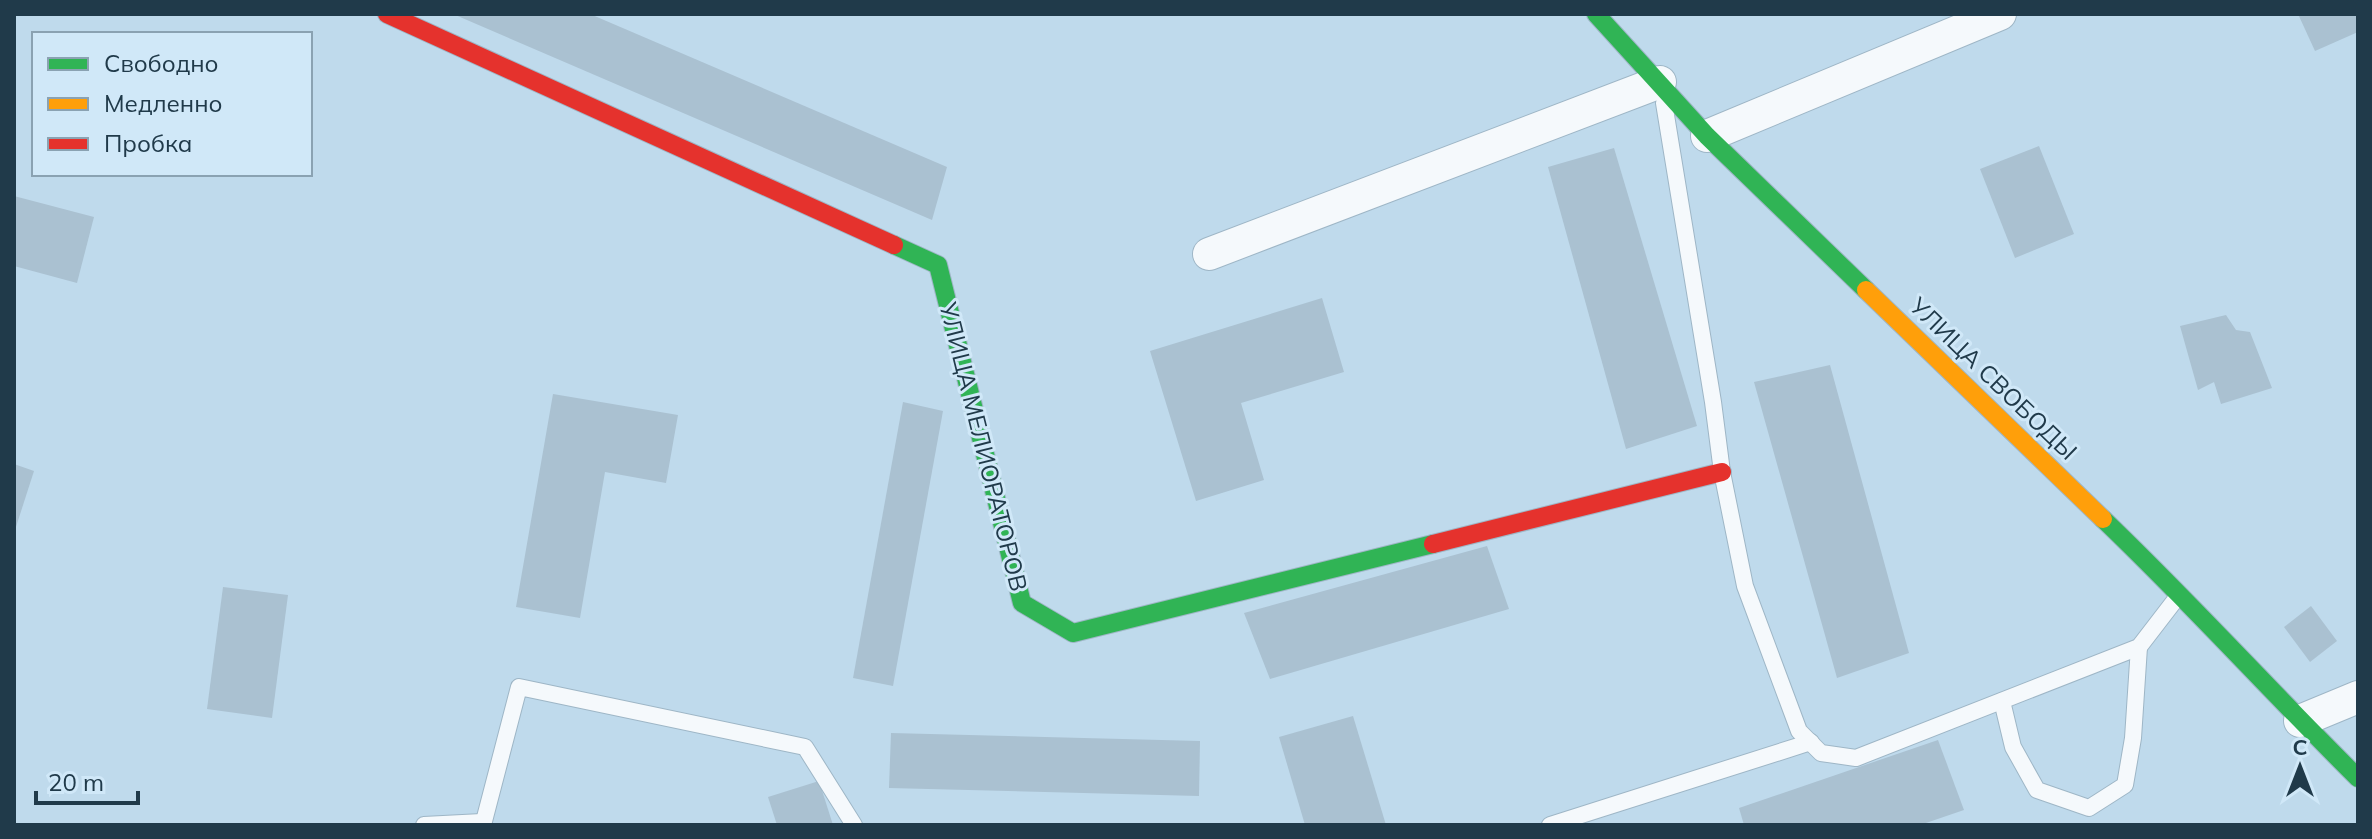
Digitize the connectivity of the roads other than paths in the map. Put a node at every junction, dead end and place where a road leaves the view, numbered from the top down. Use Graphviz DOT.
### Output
graph roads {
  1 [pos="387,14"];
  2 [pos="1596,14"];
  3 [pos="2000,14"];
  4 [pos="1660,82"];
  5 [pos="1707,136"];
  6 [pos="1209,254"];
  7 [pos="1722,472"];
  8 [pos="2180,593"];
  9 [pos="2139,647"];
  10 [pos="2358,697"];
  11 [pos="2002,701"];
  12 [pos="2300,721"];
  13 [pos="1811,742"];
  14 [pos="2358,778"];
  15 [pos="482,824"];
  16 [pos="424,825"];
  17 [pos="854,825"];
  18 [pos="1550,825"];
  1 -- 7 [label="street, УЛИЦА МЕЛИОРАТОРОВ"];
  2 -- 4 [label="street, УЛИЦА СВОБОДЫ"];
  3 -- 5 [label="street"];
  4 -- 5 [label="street, УЛИЦА СВОБОДЫ"];
  4 -- 6 [label="street"];
  4 -- 7 [label="lane"];
  5 -- 8 [label="street, УЛИЦА СВОБОДЫ"];
  7 -- 13 [label="lane"];
  8 -- 9 [label="lane"];
  8 -- 12 [label="street, УЛИЦА СВОБОДЫ"];
  9 -- 11 [label="lane"];
  9 -- 11 [label="lane"];
  10 -- 12 [label="street"];
  11 -- 13 [label="lane"];
  12 -- 14 [label="street, УЛИЦА СВОБОДЫ"];
  13 -- 18 [label="lane"];
  15 -- 16 [label="lane"];
  15 -- 17 [label="lane"];
}
